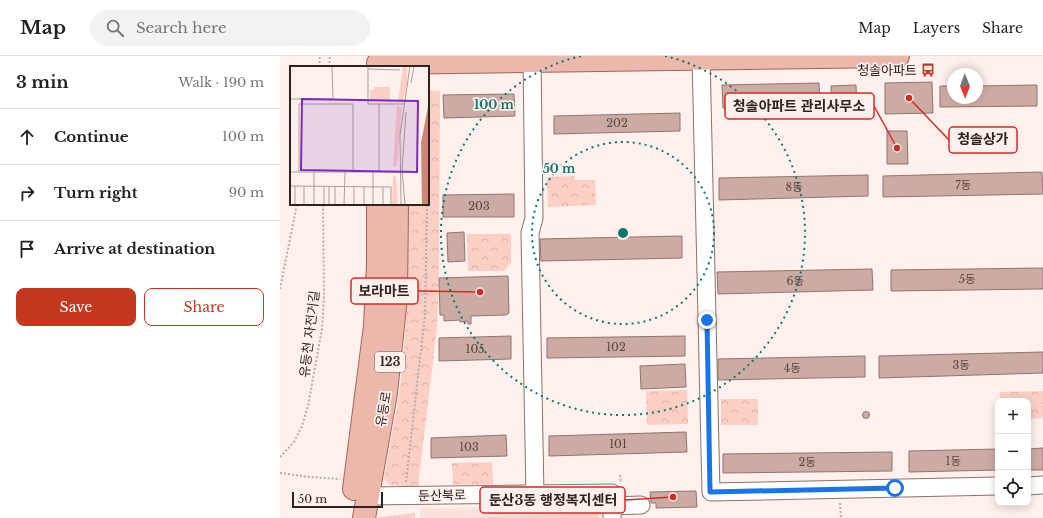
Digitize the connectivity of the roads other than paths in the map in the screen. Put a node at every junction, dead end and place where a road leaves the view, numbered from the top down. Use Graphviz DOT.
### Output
graph roads {
  1 [pos="898,56"];
  2 [pos="701,57"];
  3 [pos="570,58"];
  4 [pos="532,59"];
  5 [pos="388,62"];
  6 [pos="378,205"];
  7 [pos="397,205"];
  8 [pos="1043,485"];
  9 [pos="995,486"];
  10 [pos="1031,486"];
  11 [pos="535,494"];
  12 [pos="367,496"];
  13 [pos="641,505"];
  14 [pos="612,512"];
  15 [pos="349,518"];
  16 [pos="364,518"];
  1 -- 2 [label="main road"];
  2 -- 3 [label="main road"];
  2 -- 9 [label="street"];
  3 -- 4 [label="main road"];
  4 -- 5 [label="main road"];
  4 -- 11 [label="street"];
  6 -- 15 [label="main road, 유등로 / 123"];
  7 -- 12 [label="main road, 유등로 / 123"];
  8 -- 10 [label="street"];
  11 -- 12 [label="street, 둔산북로"];
  11 -- 14 [label="street, 둔산북로"];
  12 -- 16 [label="main road, 유등로 / 123"];
  13 -- 14 [label="street"];
}
